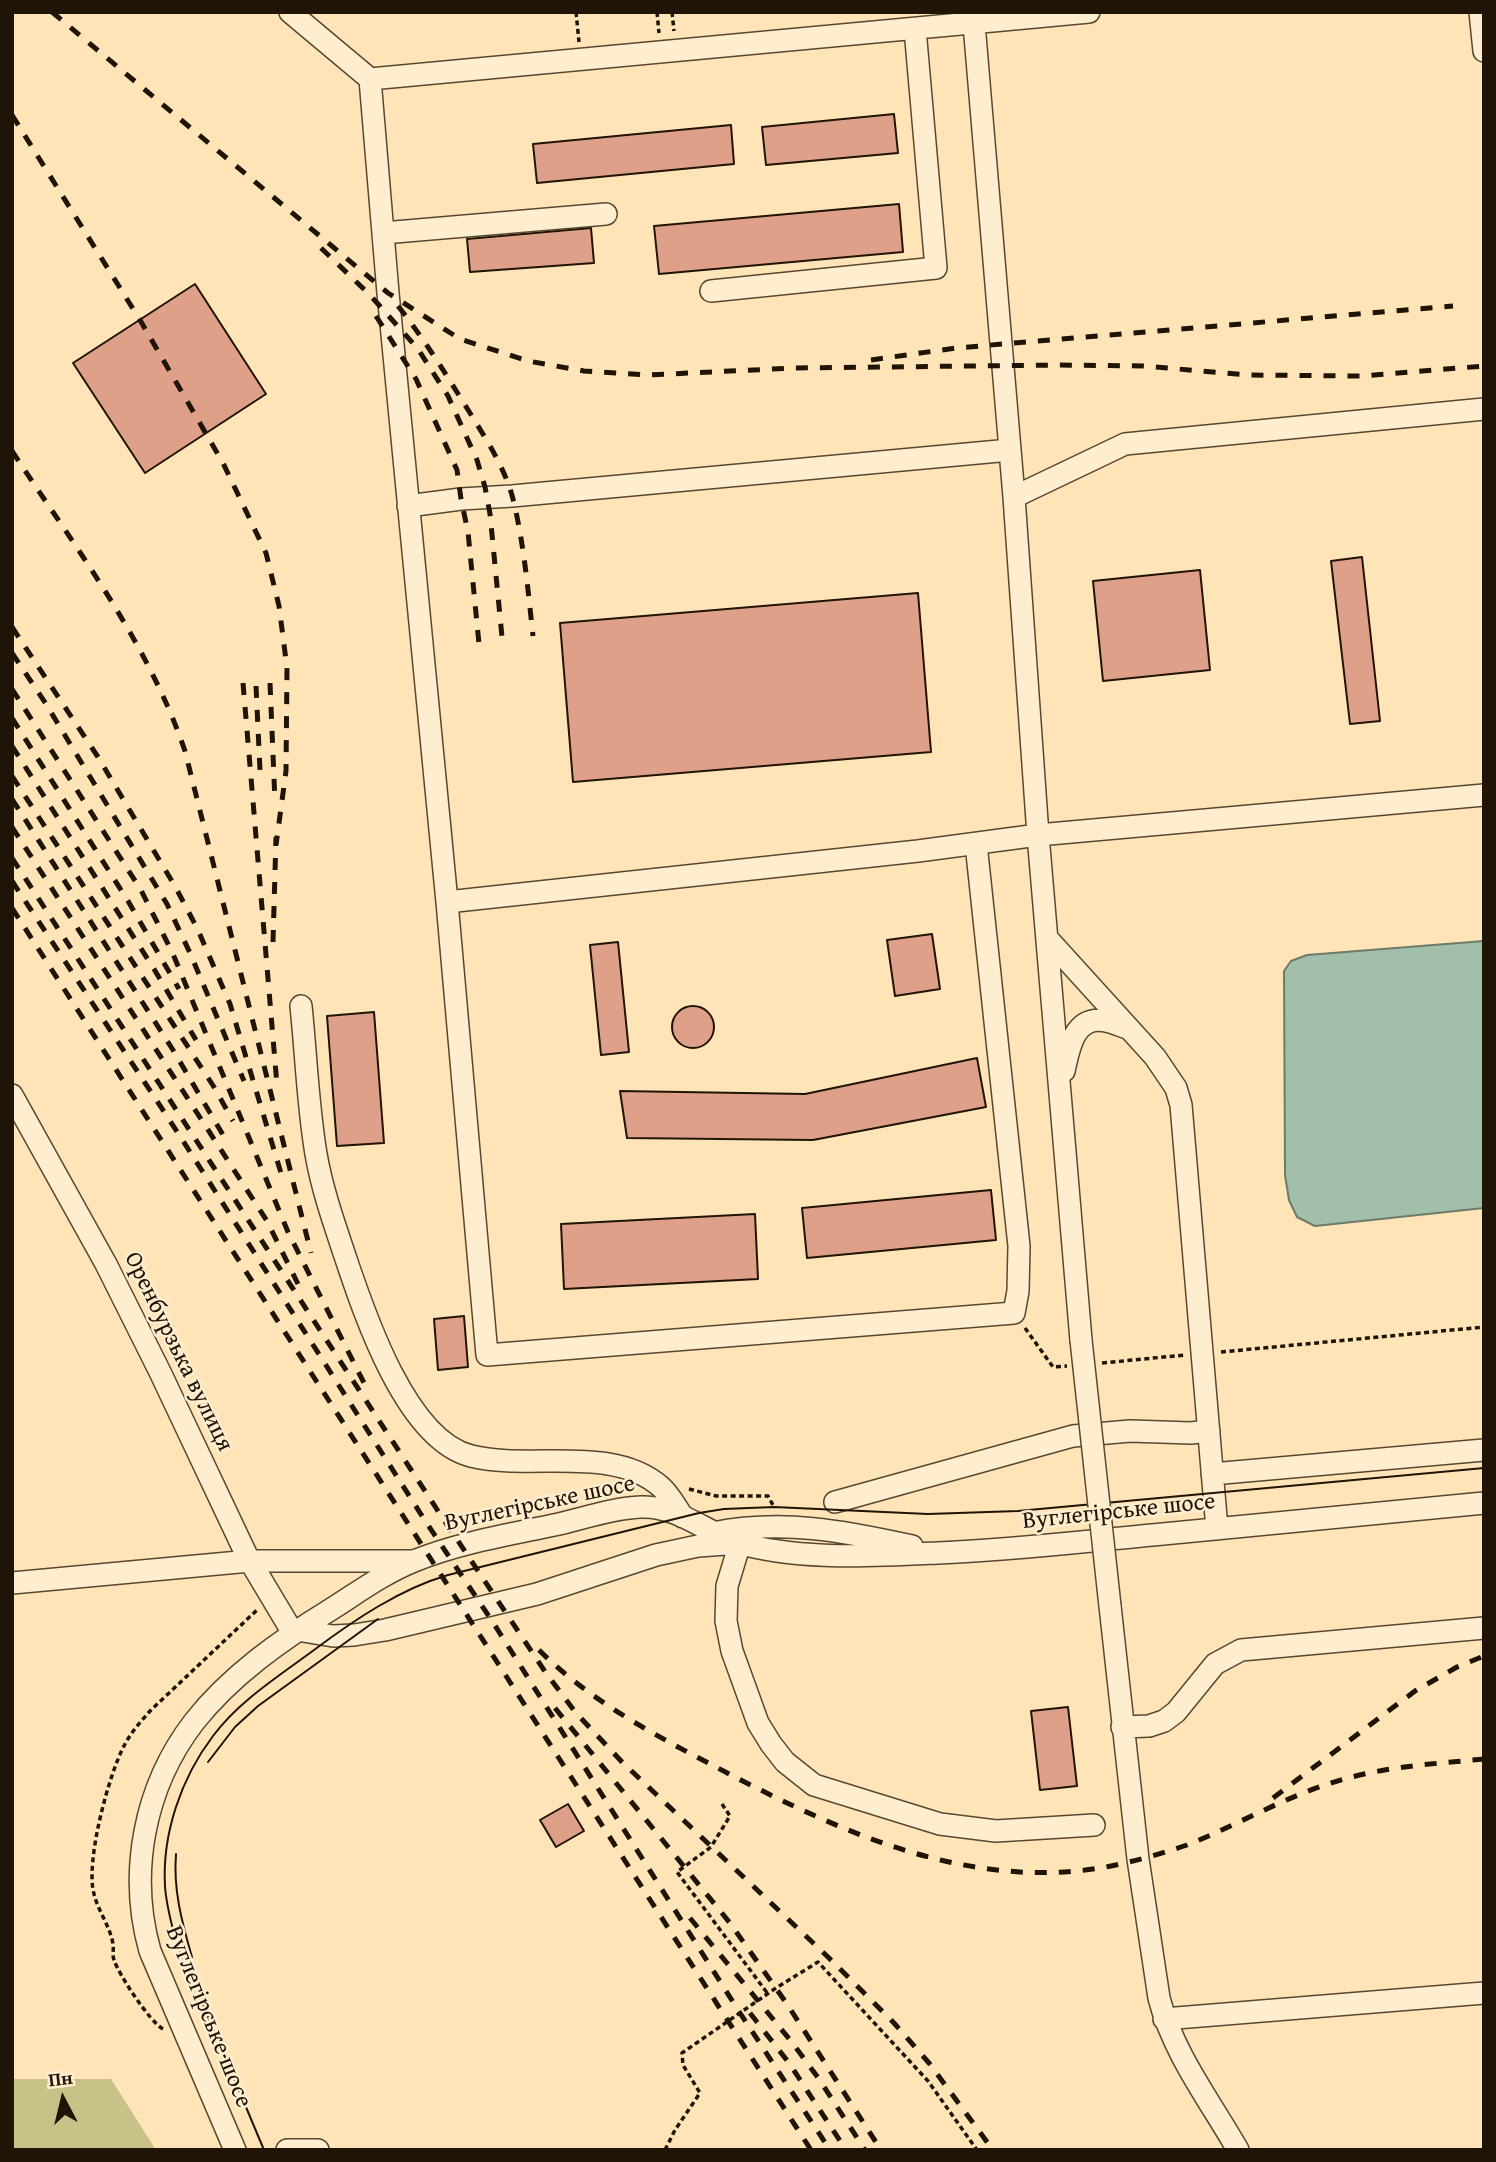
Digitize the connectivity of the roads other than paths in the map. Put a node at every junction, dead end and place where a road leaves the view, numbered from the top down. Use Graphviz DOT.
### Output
graph roads {
  1 [pos="290,12"];
  2 [pos="1089,12"];
  3 [pos="1480,12"];
  4 [pos="973,18"];
  5 [pos="915,29"];
  6 [pos="1484,51"];
  7 [pos="370,79"];
  8 [pos="606,214"];
  9 [pos="383,233"];
  10 [pos="711,291"];
  11 [pos="1484,409"];
  12 [pos="1010,450"];
  13 [pos="1014,497"];
  14 [pos="408,506"];
  15 [pos="1484,795"];
  16 [pos="1038,835"];
  17 [pos="976,844"];
  18 [pos="447,902"];
  19 [pos="1047,938"];
  20 [pos="301,1006"];
  21 [pos="1129,1029"];
  22 [pos="1060,1090"];
  23 [pos="12,1095"];
  24 [pos="1209,1431"];
  25 [pos="1484,1450"];
  26 [pos="1212,1474"];
  27 [pos="835,1502"];
  28 [pos="1484,1503"];
  29 [pos="684,1517"];
  30 [pos="1217,1529"];
  31 [pos="713,1533"];
  32 [pos="740,1544"];
  33 [pos="936,1553"];
  34 [pos="250,1561"];
  35 [pos="415,1561"];
  36 [pos="12,1583"];
  37 [pos="1484,1628"];
  38 [pos="295,1631"];
  39 [pos="1122,1727"];
  40 [pos="1094,1825"];
  41 [pos="1484,1993"];
  42 [pos="1164,2019"];
  43 [pos="235,2150"];
  44 [pos="287,2150"];
  45 [pos="318,2150"];
  46 [pos="1238,2150"];
  1 -- 7 [label="street"];
  2 -- 4 [label="street"];
  3 -- 6 [label="street"];
  4 -- 5 [label="street"];
  4 -- 12 [label="street"];
  5 -- 7 [label="street"];
  5 -- 10 [label="street"];
  7 -- 9 [label="street"];
  8 -- 9 [label="street"];
  9 -- 14 [label="street"];
  11 -- 13 [label="street"];
  12 -- 13 [label="street"];
  12 -- 14 [label="street"];
  13 -- 16 [label="street"];
  14 -- 18 [label="street"];
  15 -- 16 [label="street"];
  16 -- 17 [label="street"];
  16 -- 19 [label="street"];
  17 -- 18 [label="street"];
  17 -- 18 [label="street"];
  19 -- 21 [label="street"];
  19 -- 22 [label="street"];
  20 -- 29 [label="street"];
  21 -- 22 [label="street"];
  21 -- 24 [label="street"];
  22 -- 39 [label="street, bridge"];
  23 -- 34 [label="street, Оренбурзька вулиця"];
  24 -- 26 [label="street"];
  24 -- 27 [label="street"];
  25 -- 26 [label="street"];
  26 -- 30 [label="street"];
  28 -- 30 [label="street, Вуглегірське шосе"];
  29 -- 31 [label="street, Вуглегірське шосе"];
  29 -- 35 [label="street, Вуглегірське шосе"];
  30 -- 33 [label="street, Вуглегірське шосе"];
  31 -- 32 [label="street, Вуглегірське шосе"];
  31 -- 33 [label="street"];
  32 -- 33 [label="street, Вуглегірське шосе"];
  32 -- 38 [label="street"];
  32 -- 40 [label="street"];
  34 -- 35 [label="street"];
  34 -- 36 [label="street"];
  34 -- 38 [label="street, Оренбурзька вулиця"];
  35 -- 38 [label="street, Вуглегірське шосе"];
  37 -- 39 [label="street"];
  38 -- 43 [label="street, Вуглегірське шосе"];
  39 -- 42 [label="street"];
  41 -- 42 [label="street"];
  42 -- 46 [label="street"];
  44 -- 45 [label="street"];
}
